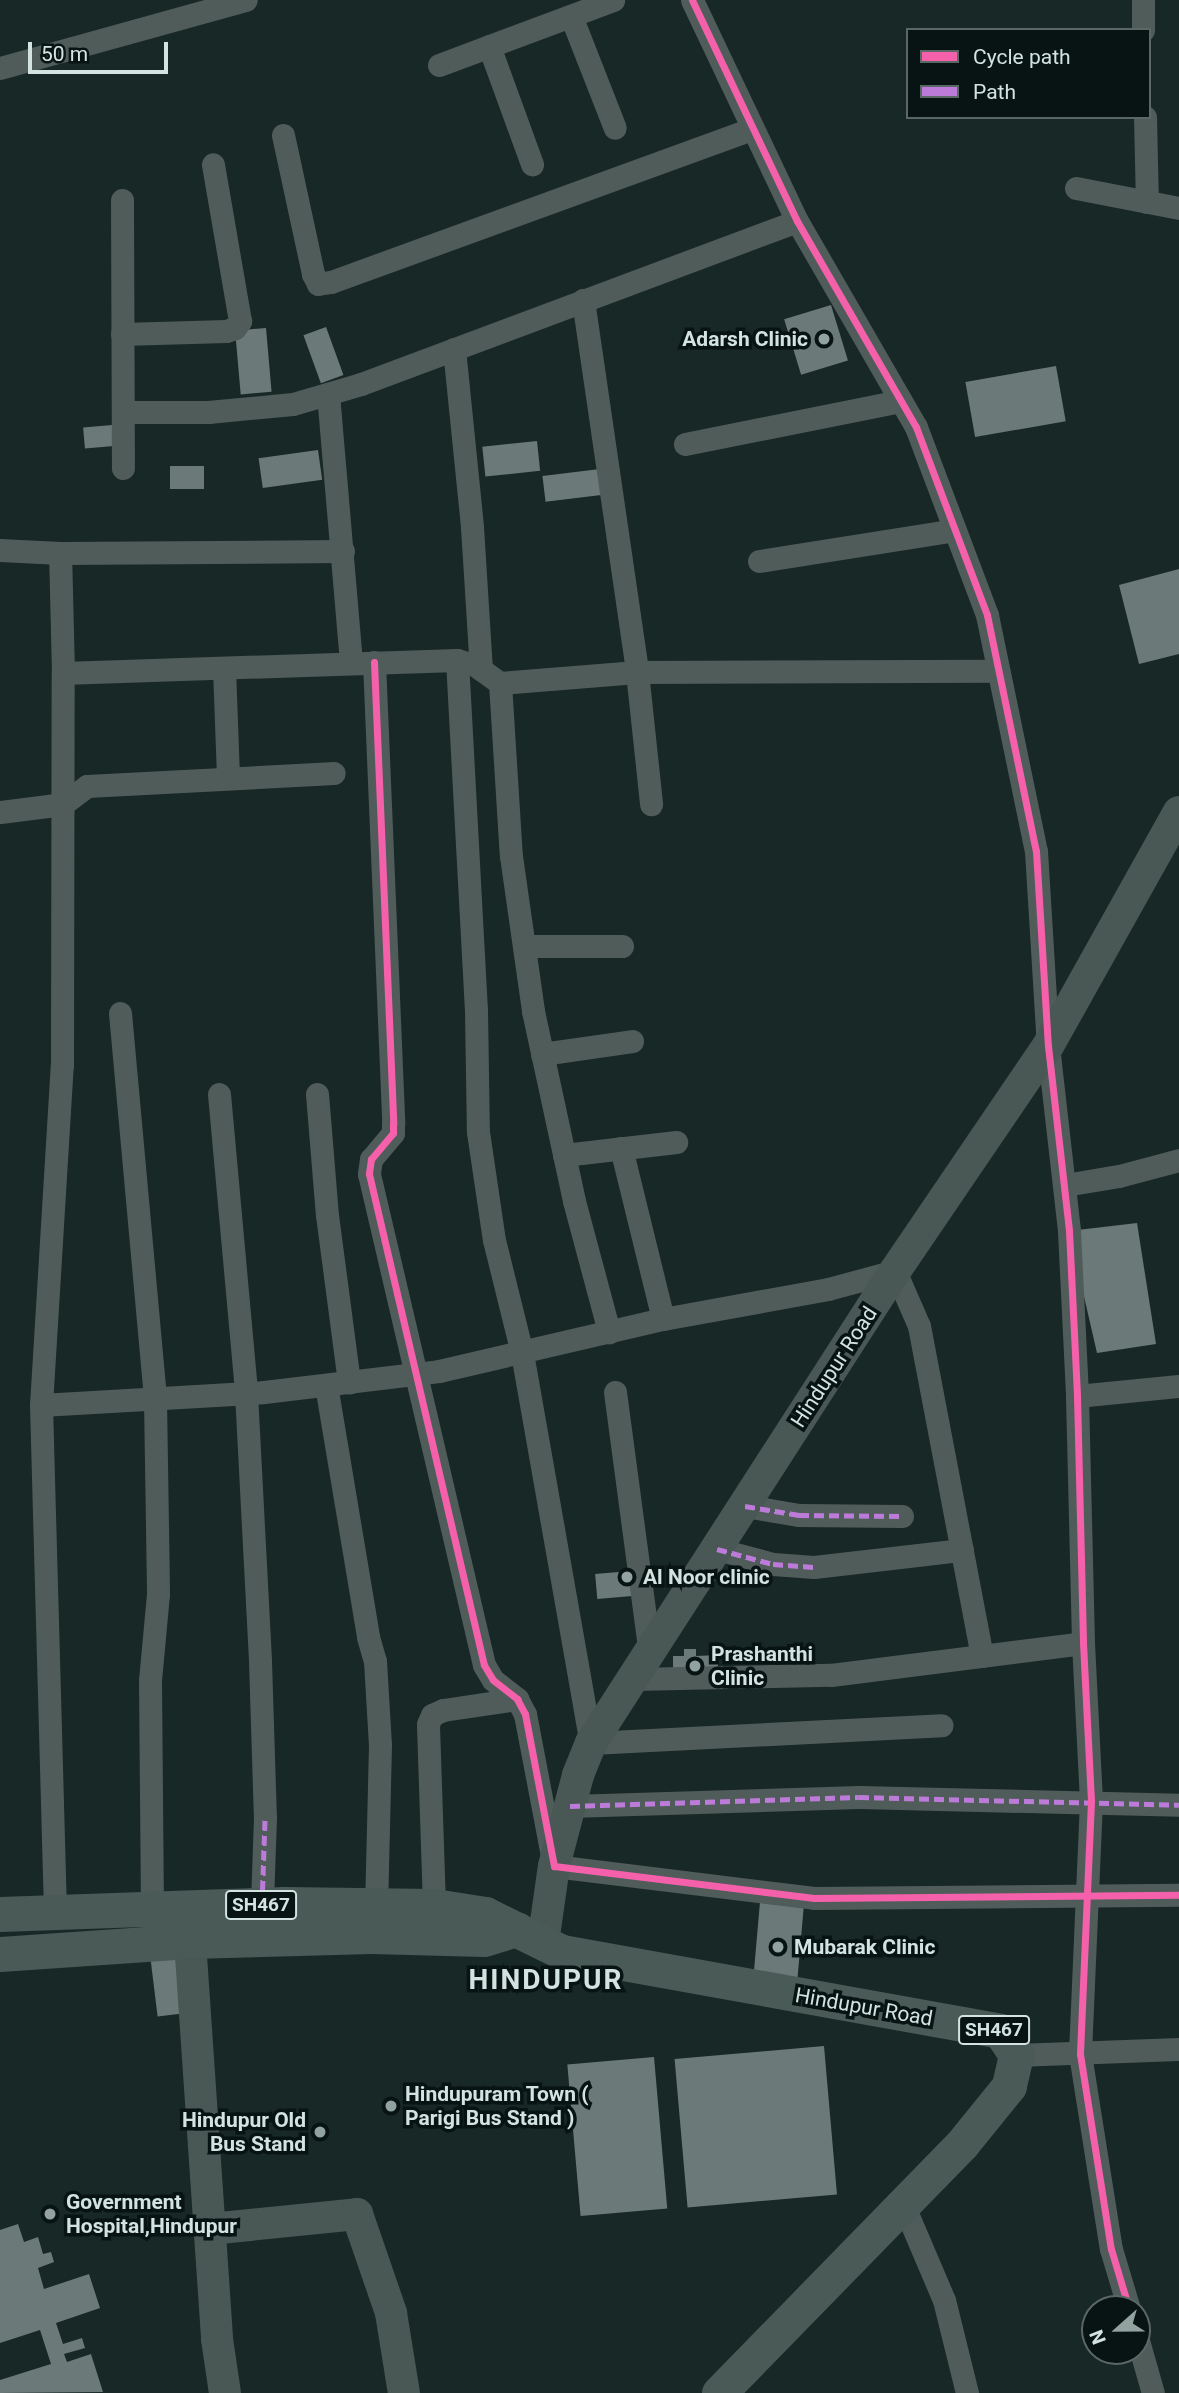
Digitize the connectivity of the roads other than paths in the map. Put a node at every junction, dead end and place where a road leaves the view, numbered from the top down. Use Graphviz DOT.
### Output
graph roads {
  1 [pos="246,0"];
  2 [pos="613,0"];
  3 [pos="692,0"];
  4 [pos="1143,0"];
  5 [pos="571,16"];
  6 [pos="1143,28"];
  7 [pos="489,46"];
  8 [pos="439,65"];
  9 [pos="0,68"];
  10 [pos="1146,119"];
  11 [pos="615,128"];
  12 [pos="751,129"];
  13 [pos="283,135"];
  14 [pos="213,164"];
  15 [pos="532,164"];
  16 [pos="1076,188"];
  17 [pos="122,200"];
  18 [pos="1147,202"];
  19 [pos="1179,208"];
  20 [pos="797,221"];
  21 [pos="583,300"];
  22 [pos="122,334"];
  23 [pos="454,349"];
  24 [pos="328,394"];
  25 [pos="901,401"];
  26 [pos="122,412"];
  27 [pos="685,444"];
  28 [pos="123,468"];
  29 [pos="955,530"];
  30 [pos="0,550"];
  31 [pos="343,551"];
  32 [pos="60,553"];
  33 [pos="759,561"];
  34 [pos="457,660"];
  35 [pos="351,662"];
  36 [pos="374,662"];
  37 [pos="224,668"];
  38 [pos="997,671"];
  39 [pos="64,673"];
  40 [pos="637,673"];
  41 [pos="490,676"];
  42 [pos="334,773"];
  43 [pos="228,778"];
  44 [pos="63,804"];
  45 [pos="651,804"];
  46 [pos="0,812"];
  47 [pos="1179,812"];
  48 [pos="524,946"];
  49 [pos="622,946"];
  50 [pos="120,1013"];
  51 [pos="632,1041"];
  52 [pos="1048,1046"];
  53 [pos="542,1054"];
  54 [pos="219,1094"];
  55 [pos="317,1094"];
  56 [pos="676,1142"];
  57 [pos="621,1148"];
  58 [pos="564,1155"];
  59 [pos="1179,1160"];
  60 [pos="1065,1185"];
  61 [pos="895,1271"];
  62 [pos="663,1319"];
  63 [pos="609,1332"];
  64 [pos="522,1353"];
  65 [pos="416,1374"];
  66 [pos="349,1383"];
  67 [pos="326,1385"];
  68 [pos="1179,1386"];
  69 [pos="615,1392"];
  70 [pos="246,1393"];
  71 [pos="1077,1396"];
  72 [pos="155,1399"];
  73 [pos="41,1405"];
  74 [pos="745,1506"];
  75 [pos="902,1516"];
  76 [pos="717,1549"];
  77 [pos="962,1550"];
  78 [pos="1083,1643"];
  79 [pos="982,1656"];
  80 [pos="642,1667"];
  81 [pos="517,1699"];
  82 [pos="942,1726"];
  83 [pos="591,1743"];
  84 [pos="1091,1801"];
  85 [pos="1179,1805"];
  86 [pos="570,1806"];
  87 [pos="554,1866"];
  88 [pos="1179,1895"];
  89 [pos="1087,1897"];
  90 [pos="262,1905"];
  91 [pos="376,1905"];
  92 [pos="434,1906"];
  93 [pos="152,1908"];
  94 [pos="55,1912"];
  95 [pos="0,1914"];
  96 [pos="530,1936"];
  97 [pos="190,1941"];
  98 [pos="152,1943"];
  99 [pos="0,1954"];
  100 [pos="1179,2049"];
  101 [pos="1080,2054"];
  102 [pos="1016,2055"];
  103 [pos="903,2204"];
  104 [pos="210,2229"];
  105 [pos="1125,2295"];
  106 [pos="1145,2365"];
  107 [pos="225,2393"];
  108 [pos="404,2393"];
  109 [pos="719,2393"];
  110 [pos="967,2393"];
  111 [pos="1153,2393"];
  1 -- 9 [label="street"];
  2 -- 5 [label="street"];
  3 -- 12 [label="street"];
  4 -- 6 [label="street"];
  5 -- 7 [label="street"];
  5 -- 11 [label="street"];
  7 -- 8 [label="street"];
  7 -- 15 [label="street"];
  10 -- 18 [label="street"];
  12 -- 13 [label="street"];
  12 -- 20 [label="street"];
  14 -- 22 [label="street"];
  16 -- 18 [label="street"];
  17 -- 22 [label="street"];
  18 -- 19 [label="street"];
  20 -- 21 [label="street"];
  20 -- 25 [label="street"];
  21 -- 23 [label="street"];
  21 -- 40 [label="street"];
  22 -- 26 [label="street"];
  23 -- 24 [label="street"];
  23 -- 41 [label="street"];
  24 -- 26 [label="street"];
  24 -- 31 [label="street"];
  25 -- 27 [label="street"];
  25 -- 29 [label="street"];
  26 -- 28 [label="street"];
  29 -- 33 [label="street"];
  29 -- 38 [label="street"];
  30 -- 32 [label="street"];
  31 -- 32 [label="street"];
  31 -- 35 [label="street"];
  32 -- 39 [label="street"];
  34 -- 36 [label="street"];
  34 -- 41 [label="street"];
  34 -- 64 [label="street"];
  35 -- 36 [label="street"];
  35 -- 37 [label="street"];
  36 -- 65 [label="street"];
  37 -- 39 [label="street"];
  37 -- 43 [label="street"];
  38 -- 40 [label="street"];
  38 -- 52 [label="street"];
  39 -- 44 [label="street"];
  40 -- 41 [label="street"];
  40 -- 45 [label="street"];
  41 -- 48 [label="street"];
  42 -- 43 [label="street"];
  43 -- 44 [label="street"];
  44 -- 46 [label="street"];
  44 -- 73 [label="street"];
  47 -- 52 [label="street, Hindupur Road"];
  48 -- 49 [label="street"];
  48 -- 53 [label="street"];
  50 -- 72 [label="street"];
  51 -- 53 [label="street"];
  52 -- 60 [label="street"];
  52 -- 61 [label="street, Hindupur Road"];
  53 -- 58 [label="street"];
  54 -- 70 [label="street"];
  55 -- 66 [label="street"];
  56 -- 57 [label="street"];
  57 -- 58 [label="street"];
  57 -- 62 [label="street"];
  58 -- 63 [label="street"];
  59 -- 60 [label="street"];
  60 -- 71 [label="street"];
  61 -- 62 [label="street"];
  61 -- 74 [label="street, Hindupur Road"];
  61 -- 77 [label="street"];
  62 -- 63 [label="street"];
  63 -- 64 [label="street"];
  64 -- 65 [label="street"];
  64 -- 83 [label="street"];
  65 -- 66 [label="street"];
  65 -- 81 [label="street"];
  66 -- 67 [label="street"];
  67 -- 70 [label="street"];
  67 -- 91 [label="street"];
  68 -- 71 [label="street"];
  69 -- 80 [label="street"];
  70 -- 72 [label="street"];
  70 -- 90 [label="street"];
  71 -- 78 [label="street"];
  72 -- 73 [label="street"];
  72 -- 93 [label="street"];
  73 -- 94 [label="street"];
  74 -- 75 [label="street"];
  74 -- 76 [label="street, Hindupur Road"];
  76 -- 77 [label="street"];
  76 -- 80 [label="street, Hindupur Road"];
  77 -- 79 [label="street"];
  78 -- 79 [label="street"];
  78 -- 84 [label="street"];
  79 -- 80 [label="street"];
  80 -- 83 [label="street, Hindupur Road"];
  81 -- 87 [label="street"];
  81 -- 92 [label="street"];
  82 -- 83 [label="street"];
  83 -- 86 [label="street, Hindupur Road"];
  84 -- 85 [label="street"];
  84 -- 86 [label="street"];
  84 -- 89 [label="street"];
  86 -- 87 [label="street, Hindupur Road"];
  87 -- 89 [label="street"];
  87 -- 96 [label="street, Hindupur Road"];
  88 -- 89 [label="street"];
  89 -- 101 [label="street"];
  90 -- 91 [label="main road, SH467"];
  90 -- 93 [label="main road, SH467"];
  91 -- 92 [label="main road, SH467"];
  92 -- 96 [label="main road, SH467"];
  93 -- 94 [label="main road, SH467"];
  93 -- 98 [label="street"];
  94 -- 95 [label="main road, SH467"];
  96 -- 97 [label="main road, SH467"];
  96 -- 102 [label="main road, Hindupur Road / SH467"];
  97 -- 98 [label="main road, SH467"];
  97 -- 104 [label="street"];
  98 -- 99 [label="main road, SH467"];
  100 -- 101 [label="street"];
  101 -- 102 [label="street"];
  101 -- 105 [label="street"];
  102 -- 103 [label="main road, SH467"];
  103 -- 109 [label="main road, SH467"];
  103 -- 110 [label="street"];
  104 -- 107 [label="street"];
  104 -- 108 [label="street"];
  106 -- 111 [label="street"];
}
